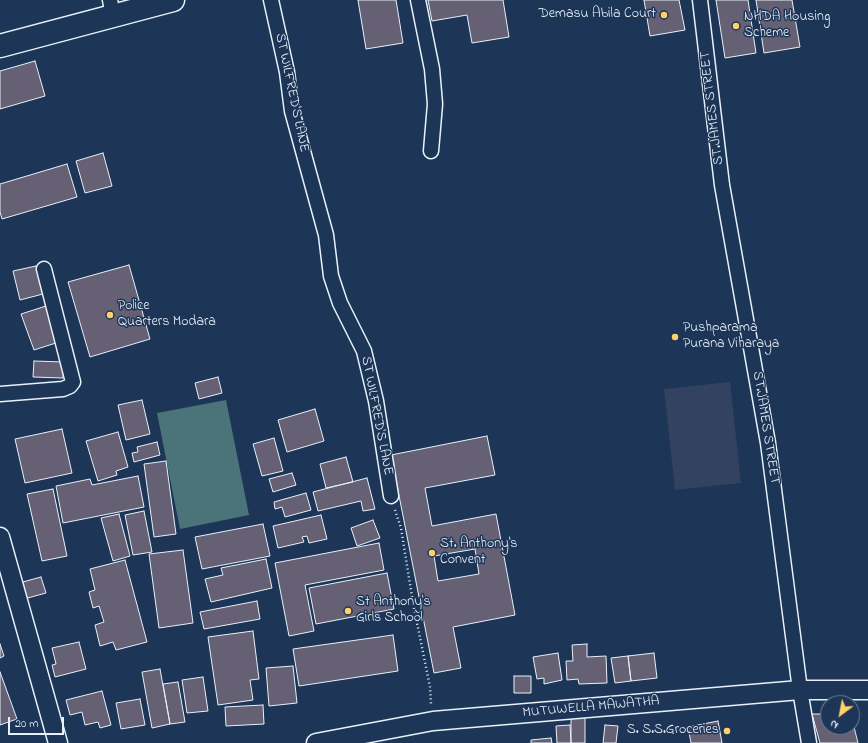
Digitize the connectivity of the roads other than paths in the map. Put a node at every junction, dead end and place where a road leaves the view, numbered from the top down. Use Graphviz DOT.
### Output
graph roads {
  1 [pos="173,0"];
  2 [pos="271,0"];
  3 [pos="418,0"];
  4 [pos="700,0"];
  5 [pos="112,8"];
  6 [pos="0,46"];
  7 [pos="431,151"];
  8 [pos="44,269"];
  9 [pos="0,394"];
  10 [pos="391,496"];
  11 [pos="0,537"];
  12 [pos="800,690"];
  13 [pos="868,690"];
  14 [pos="58,743"];
  15 [pos="316,743"];
  16 [pos="809,743"];
  1 -- 5 [label="main road"];
  2 -- 10 [label="street, ST WILFRED'S LANE"];
  3 -- 7 [label="street"];
  4 -- 12 [label="street, ST.JAMES STREET"];
  5 -- 6 [label="main road"];
  8 -- 9 [label="street"];
  11 -- 14 [label="street"];
  12 -- 13 [label="street, MUTUWELLA MAWATHA"];
  12 -- 15 [label="street, MUTUWELLA MAWATHA"];
  12 -- 16 [label="street, ST.JAMES STREET"];
}
